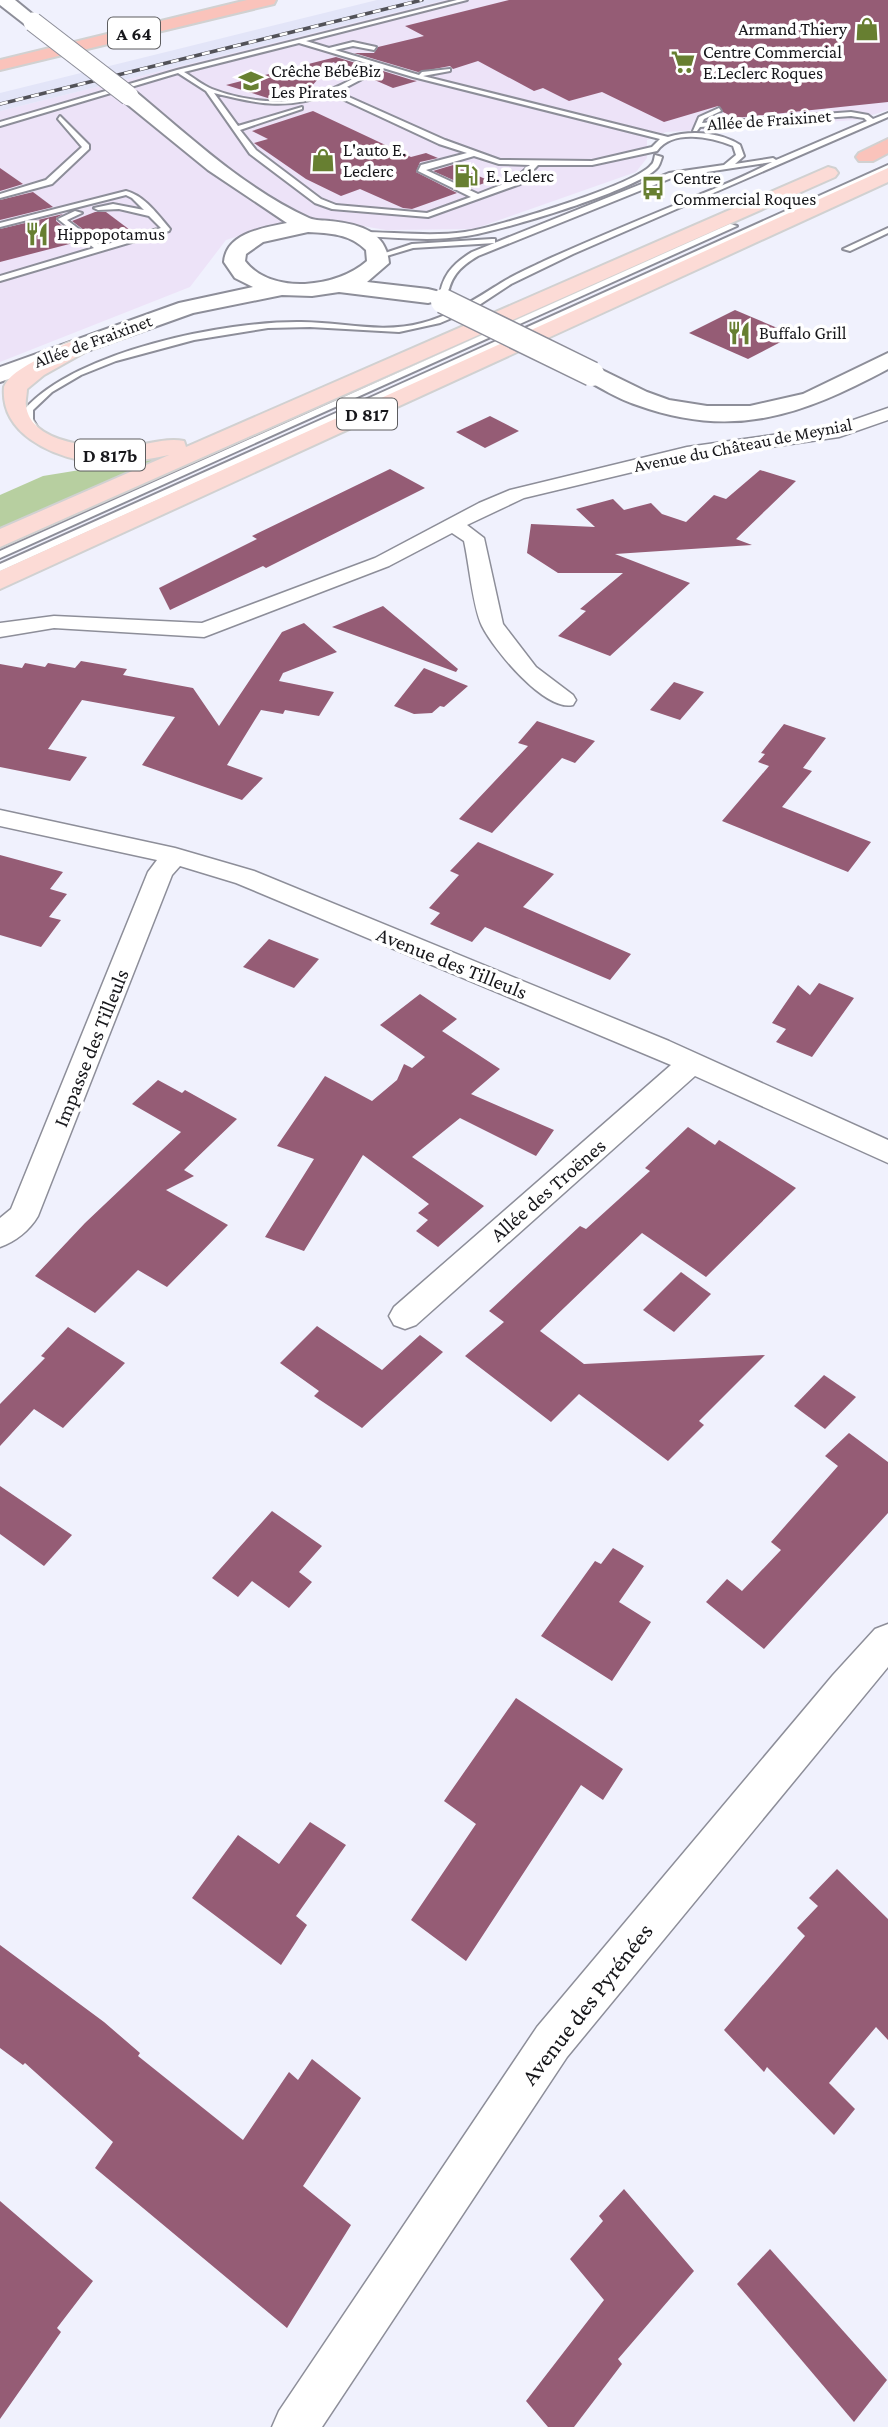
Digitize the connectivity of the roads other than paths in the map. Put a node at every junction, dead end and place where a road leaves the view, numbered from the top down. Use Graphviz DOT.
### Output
graph roads {
  1 [pos="4,0"];
  2 [pos="221,0"];
  3 [pos="268,0"];
  4 [pos="464,0"];
  5 [pos="299,41"];
  6 [pos="374,48"];
  7 [pos="328,50"];
  8 [pos="0,52"];
  9 [pos="0,65"];
  10 [pos="383,66"];
  11 [pos="179,71"];
  12 [pos="457,75"];
  13 [pos="415,76"];
  14 [pos="208,90"];
  15 [pos="339,91"];
  16 [pos="719,110"];
  17 [pos="888,112"];
  18 [pos="851,114"];
  19 [pos="60,118"];
  20 [pos="873,123"];
  21 [pos="0,124"];
  22 [pos="698,125"];
  23 [pos="235,130"];
  24 [pos="692,134"];
  25 [pos="666,138"];
  26 [pos="888,146"];
  27 [pos="474,154"];
  28 [pos="659,156"];
  29 [pos="877,157"];
  30 [pos="785,158"];
  31 [pos="208,161"];
  32 [pos="535,164"];
  33 [pos="728,165"];
  34 [pos="676,166"];
  35 [pos="888,167"];
  36 [pos="701,169"];
  37 [pos="888,174"];
  38 [pos="0,196"];
  39 [pos="478,197"];
  40 [pos="872,203"];
  41 [pos="233,204"];
  42 [pos="154,214"];
  43 [pos="0,225"];
  44 [pos="308,226"];
  45 [pos="532,230"];
  46 [pos="888,230"];
  47 [pos="358,234"];
  48 [pos="734,246"];
  49 [pos="847,249"];
  50 [pos="101,250"];
  51 [pos="376,263"];
  52 [pos="241,272"];
  53 [pos="0,279"];
  54 [pos="338,285"];
  55 [pos="282,288"];
  56 [pos="435,299"];
  57 [pos="187,308"];
  58 [pos="77,347"];
  59 [pos="888,360"];
  60 [pos="0,375"];
  61 [pos="325,394"];
  62 [pos="888,414"];
  63 [pos="183,444"];
  64 [pos="453,525"];
  65 [pos="0,539"];
  66 [pos="0,555"];
  67 [pos="0,568"];
  68 [pos="0,581"];
  69 [pos="0,630"];
  70 [pos="565,700"];
  71 [pos="0,818"];
  72 [pos="175,856"];
  73 [pos="692,1063"];
  74 [pos="888,1152"];
  75 [pos="0,1235"];
  76 [pos="405,1317"];
  77 [pos="888,1641"];
  78 [pos="295,2427"];
  1 -- 31 [label="street, bridge"];
  2 -- 8 [label="highway, A 64"];
  3 -- 9 [label="highway, A 64"];
  4 -- 5 [label="lane"];
  5 -- 7 [label="lane"];
  5 -- 11 [label="lane"];
  6 -- 7 [label="lane"];
  7 -- 10 [label="lane"];
  10 -- 13 [label="lane"];
  10 -- 15 [label="lane"];
  11 -- 14 [label="lane"];
  11 -- 21 [label="lane"];
  12 -- 13 [label="lane"];
  13 -- 25 [label="lane"];
  14 -- 15 [label="lane"];
  14 -- 23 [label="lane"];
  15 -- 23 [label="lane"];
  15 -- 27 [label="lane"];
  16 -- 22 [label="lane"];
  17 -- 18 [label="lane, Allée de Fraixinet"];
  17 -- 20 [label="lane, Allée de Fraixinet"];
  18 -- 20 [label="lane, Allée de Fraixinet"];
  18 -- 22 [label="lane, Allée de Fraixinet"];
  19 -- 38 [label="lane"];
  20 -- 30 [label="lane, Allée de Fraixinet"];
  22 -- 24 [label="lane, Allée de Fraixinet"];
  23 -- 39 [label="lane"];
  24 -- 25 [label="lane"];
  24 -- 33 [label="lane"];
  25 -- 28 [label="lane"];
  26 -- 29 [label="main road, D 817"];
  27 -- 32 [label="lane"];
  27 -- 39 [label="lane"];
  28 -- 32 [label="lane"];
  28 -- 47 [label="lane"];
  29 -- 61 [label="main road, D 817"];
  29 -- 66 [label="lane"];
  30 -- 33 [label="lane"];
  30 -- 63 [label="lane"];
  31 -- 41 [label="street"];
  31 -- 44 [label="street"];
  32 -- 39 [label="lane"];
  33 -- 36 [label="lane"];
  34 -- 36 [label="lane"];
  35 -- 67 [label="lane"];
  36 -- 45 [label="lane"];
  37 -- 48 [label="main road, D 817"];
  40 -- 48 [label="main road"];
  42 -- 43 [label="lane"];
  42 -- 50 [label="lane"];
  42 -- 50 [label="lane"];
  44 -- 47 [label="street"];
  44 -- 52 [label="street"];
  45 -- 51 [label="lane"];
  45 -- 56 [label="lane"];
  46 -- 49 [label="lane"];
  47 -- 51 [label="street"];
  48 -- 68 [label="main road, D 817"];
  50 -- 53 [label="lane"];
  51 -- 54 [label="street"];
  51 -- 56 [label="street"];
  52 -- 55 [label="street"];
  52 -- 57 [label="street, Allée de Fraixinet"];
  54 -- 55 [label="street"];
  54 -- 56 [label="street"];
  55 -- 57 [label="street, Allée de Fraixinet"];
  56 -- 59 [label="street, bridge"];
  57 -- 58 [label="street, Allée de Fraixinet"];
  58 -- 60 [label="street, Allée de Fraixinet"];
  58 -- 63 [label="main road, D 817b"];
  61 -- 63 [label="main road, D 817b"];
  61 -- 65 [label="main road, D 817"];
  62 -- 64 [label="street, Avenue du Château de Meynial"];
  64 -- 69 [label="street, Avenue du Château de Meynial"];
  64 -- 70 [label="street"];
  71 -- 72 [label="street, Avenue des Tilleuls"];
  72 -- 73 [label="street, Avenue des Tilleuls"];
  72 -- 75 [label="street, Impasse des Tilleuls"];
  73 -- 74 [label="street, Avenue des Tilleuls"];
  73 -- 76 [label="street, Allée des Troënes"];
  77 -- 78 [label="street, Avenue des Pyrénées"];
}
